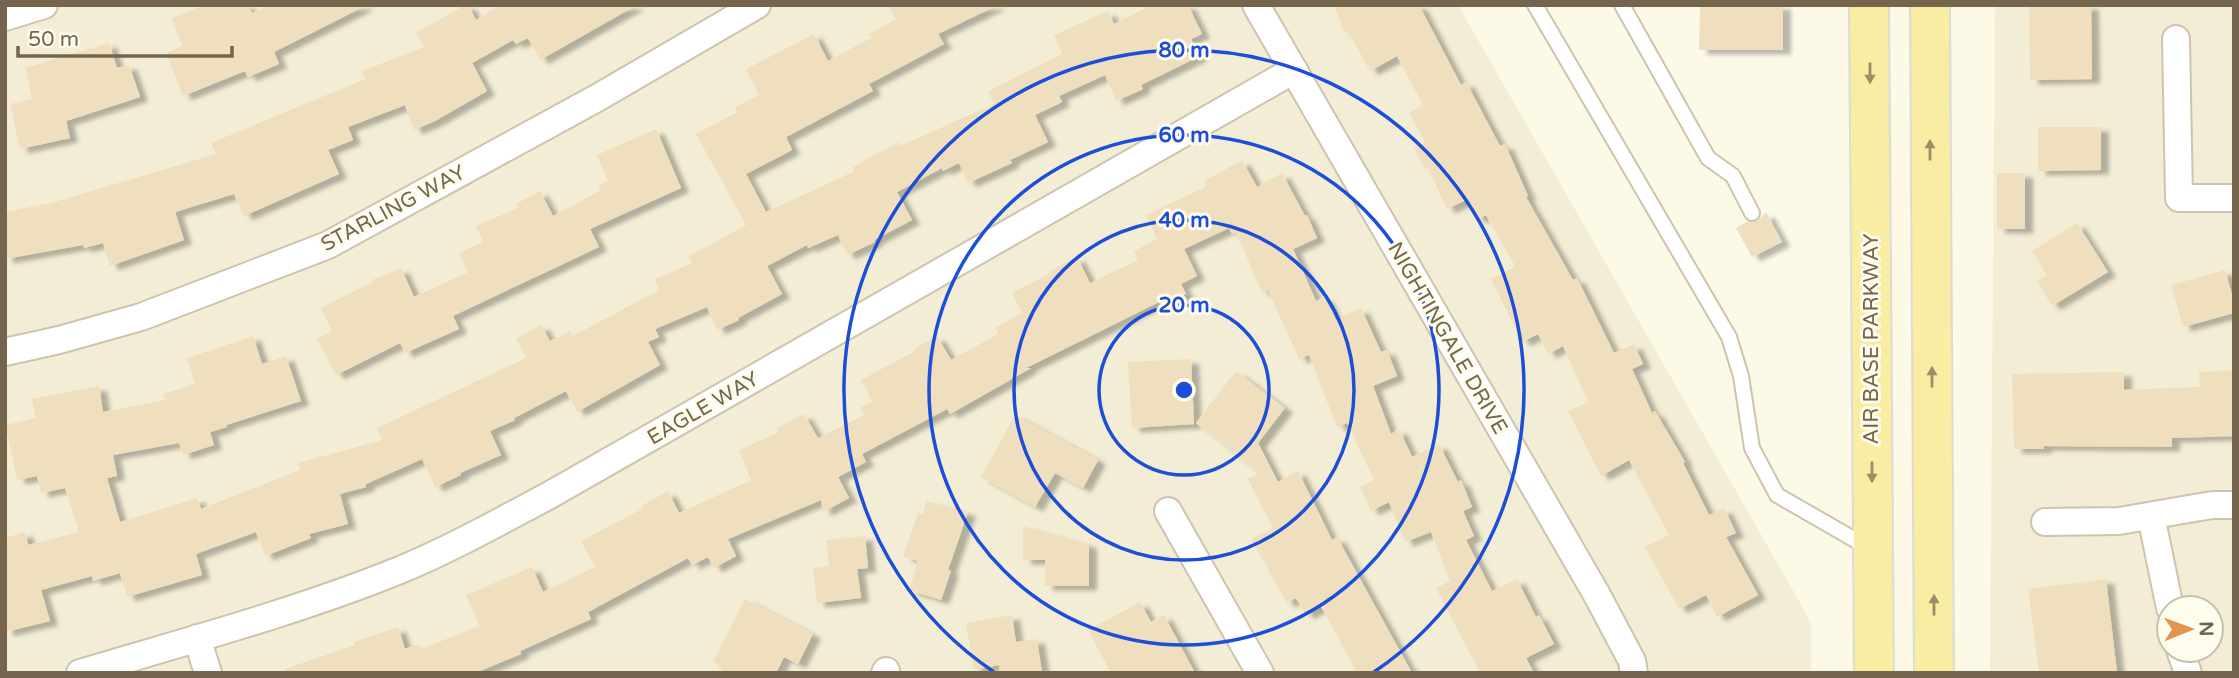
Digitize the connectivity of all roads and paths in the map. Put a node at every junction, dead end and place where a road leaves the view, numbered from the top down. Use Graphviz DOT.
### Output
graph roads {
  1 [pos="44,5"];
  2 [pos="757,5"];
  3 [pos="1256,5"];
  4 [pos="1535,5"];
  5 [pos="1622,5"];
  6 [pos="1869,5"];
  7 [pos="1930,5"];
  8 [pos="5,17"];
  9 [pos="2176,39"];
  10 [pos="1294,70"];
  11 [pos="2234,198"];
  12 [pos="1752,213"];
  13 [pos="5,352"];
  14 [pos="2234,505"];
  15 [pos="1168,511"];
  16 [pos="2151,516"];
  17 [pos="2045,522"];
  18 [pos="1873,551"];
  19 [pos="2167,594"];
  20 [pos="197,638"];
  21 [pos="80,673"];
  22 [pos="208,673"];
  23 [pos="1260,673"];
  24 [pos="1634,673"];
  25 [pos="1874,673"];
  26 [pos="1934,673"];
  1 -- 8 [label="street"];
  2 -- 13 [label="street, STARLING WAY"];
  3 -- 10 [label="street, NIGHTINGALE DRIVE"];
  4 -- 18 [label="lane"];
  5 -- 12 [label="lane"];
  6 -- 18 [label="main road, AIR BASE PARKWAY, one-way"];
  26 -- 7 [label="main road, one-way"];
  9 -- 11 [label="street"];
  10 -- 20 [label="street, EAGLE WAY"];
  10 -- 24 [label="street, NIGHTINGALE DRIVE"];
  14 -- 16 [label="street"];
  15 -- 23 [label="street"];
  16 -- 17 [label="street"];
  16 -- 19 [label="street"];
  18 -- 25 [label="main road, AIR BASE PARKWAY"];
  20 -- 21 [label="street, EAGLE WAY"];
  20 -- 22 [label="street"];
}
